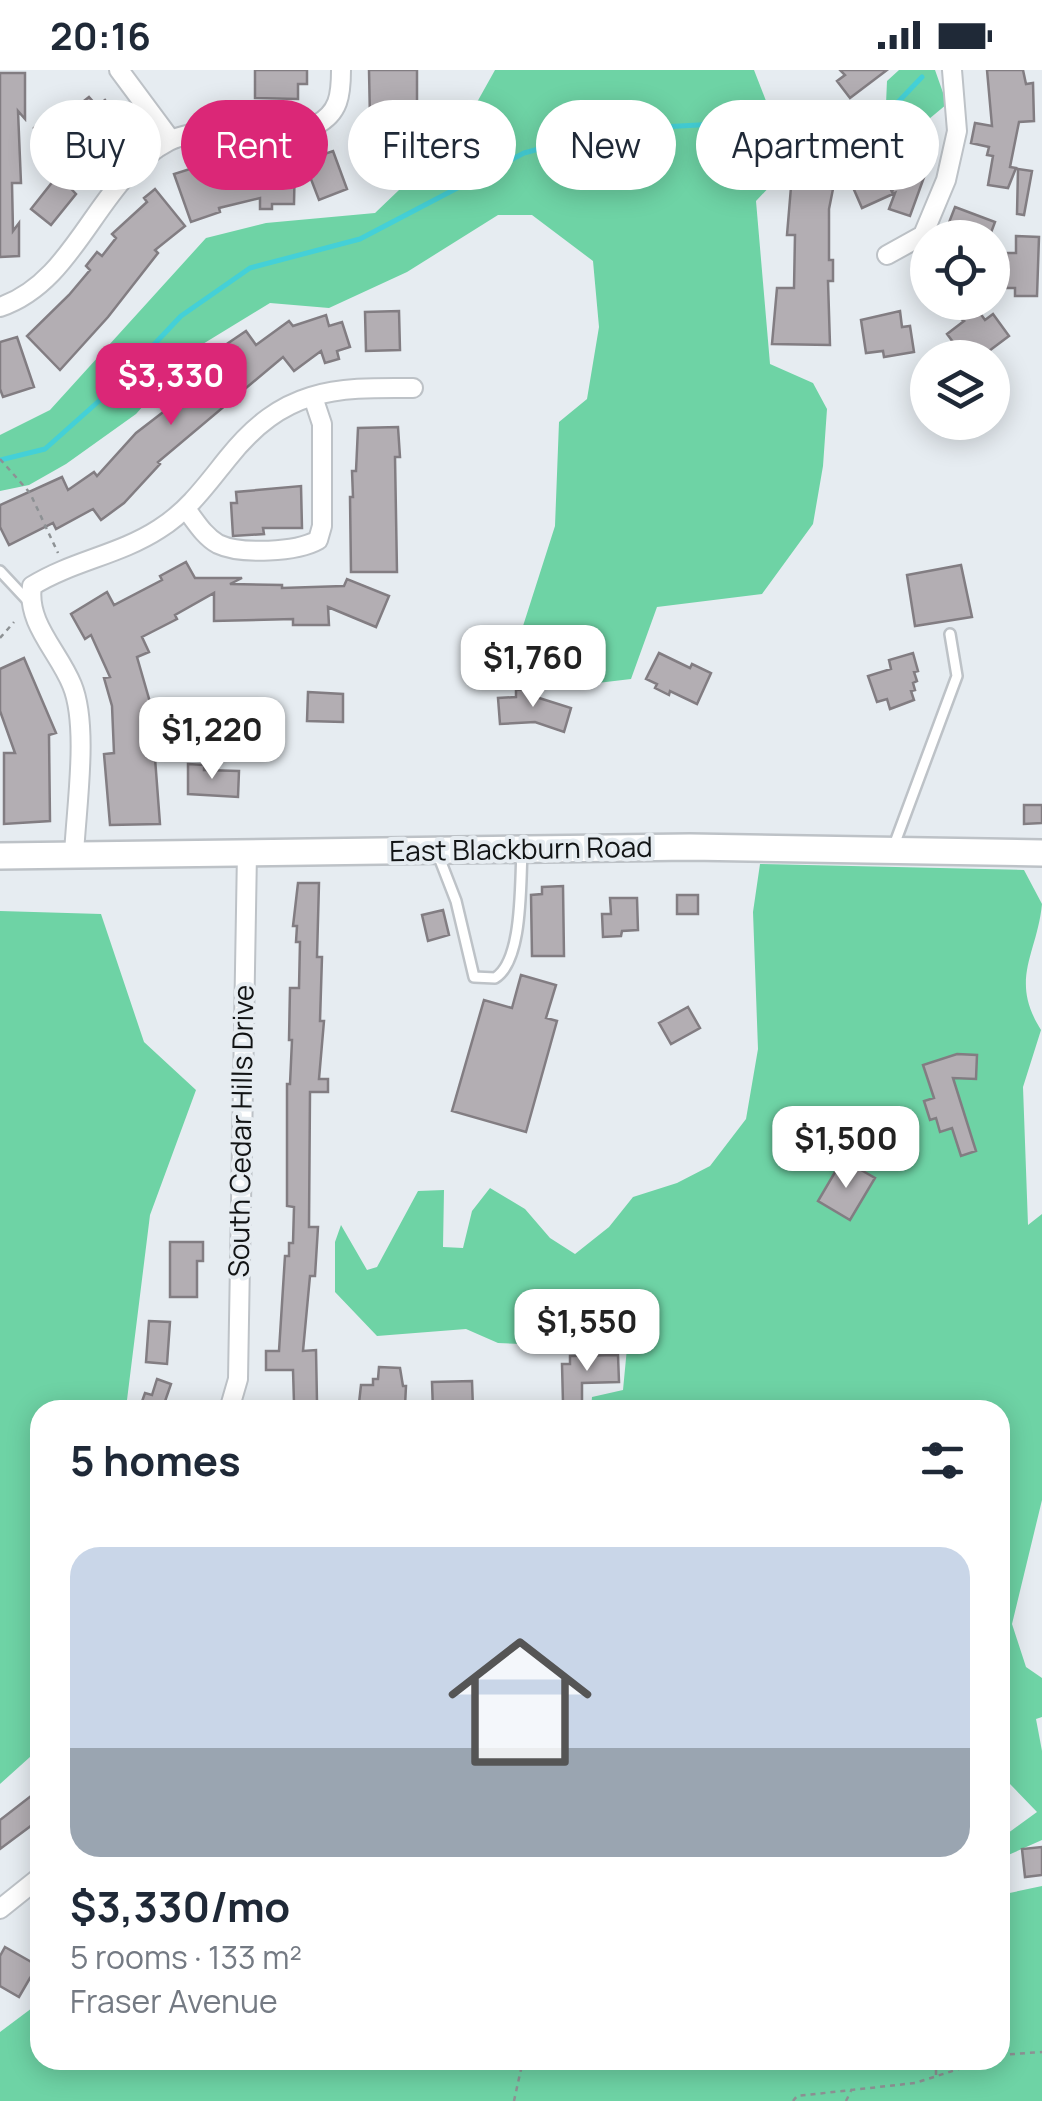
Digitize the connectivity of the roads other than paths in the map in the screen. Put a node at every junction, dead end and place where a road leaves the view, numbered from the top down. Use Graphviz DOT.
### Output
graph roads {
  1 [pos="119,70"];
  2 [pos="341,70"];
  3 [pos="952,70"];
  4 [pos="170,140"];
  5 [pos="887,255"];
  6 [pos="0,308"];
  7 [pos="414,388"];
  8 [pos="312,397"];
  9 [pos="186,509"];
  10 [pos="0,571"];
  11 [pos="30,602"];
  12 [pos="950,634"];
  13 [pos="523,849"];
  14 [pos="436,850"];
  15 [pos="892,850"];
  16 [pos="247,852"];
  17 [pos="1042,852"];
  18 [pos="0,856"];
  19 [pos="74,856"];
  20 [pos="232,1400"];
  21 [pos="30,1885"];
  22 [pos="0,1909"];
  1 -- 4 [label="street"];
  2 -- 4 [label="street"];
  3 -- 5 [label="street"];
  4 -- 6 [label="street"];
  7 -- 8 [label="street"];
  8 -- 9 [label="street"];
  8 -- 9 [label="street"];
  9 -- 11 [label="street"];
  10 -- 11 [label="lane"];
  11 -- 19 [label="street"];
  12 -- 15 [label="lane"];
  13 -- 14 [label="street, East Blackburn Road"];
  13 -- 14 [label="lane"];
  13 -- 15 [label="street, East Blackburn Road"];
  14 -- 16 [label="street, East Blackburn Road"];
  15 -- 17 [label="street, East Blackburn Road"];
  16 -- 19 [label="street, East Blackburn Road"];
  16 -- 20 [label="street, South Cedar Hills Drive"];
  18 -- 19 [label="street, East Blackburn Road"];
  21 -- 22 [label="street"];
}
